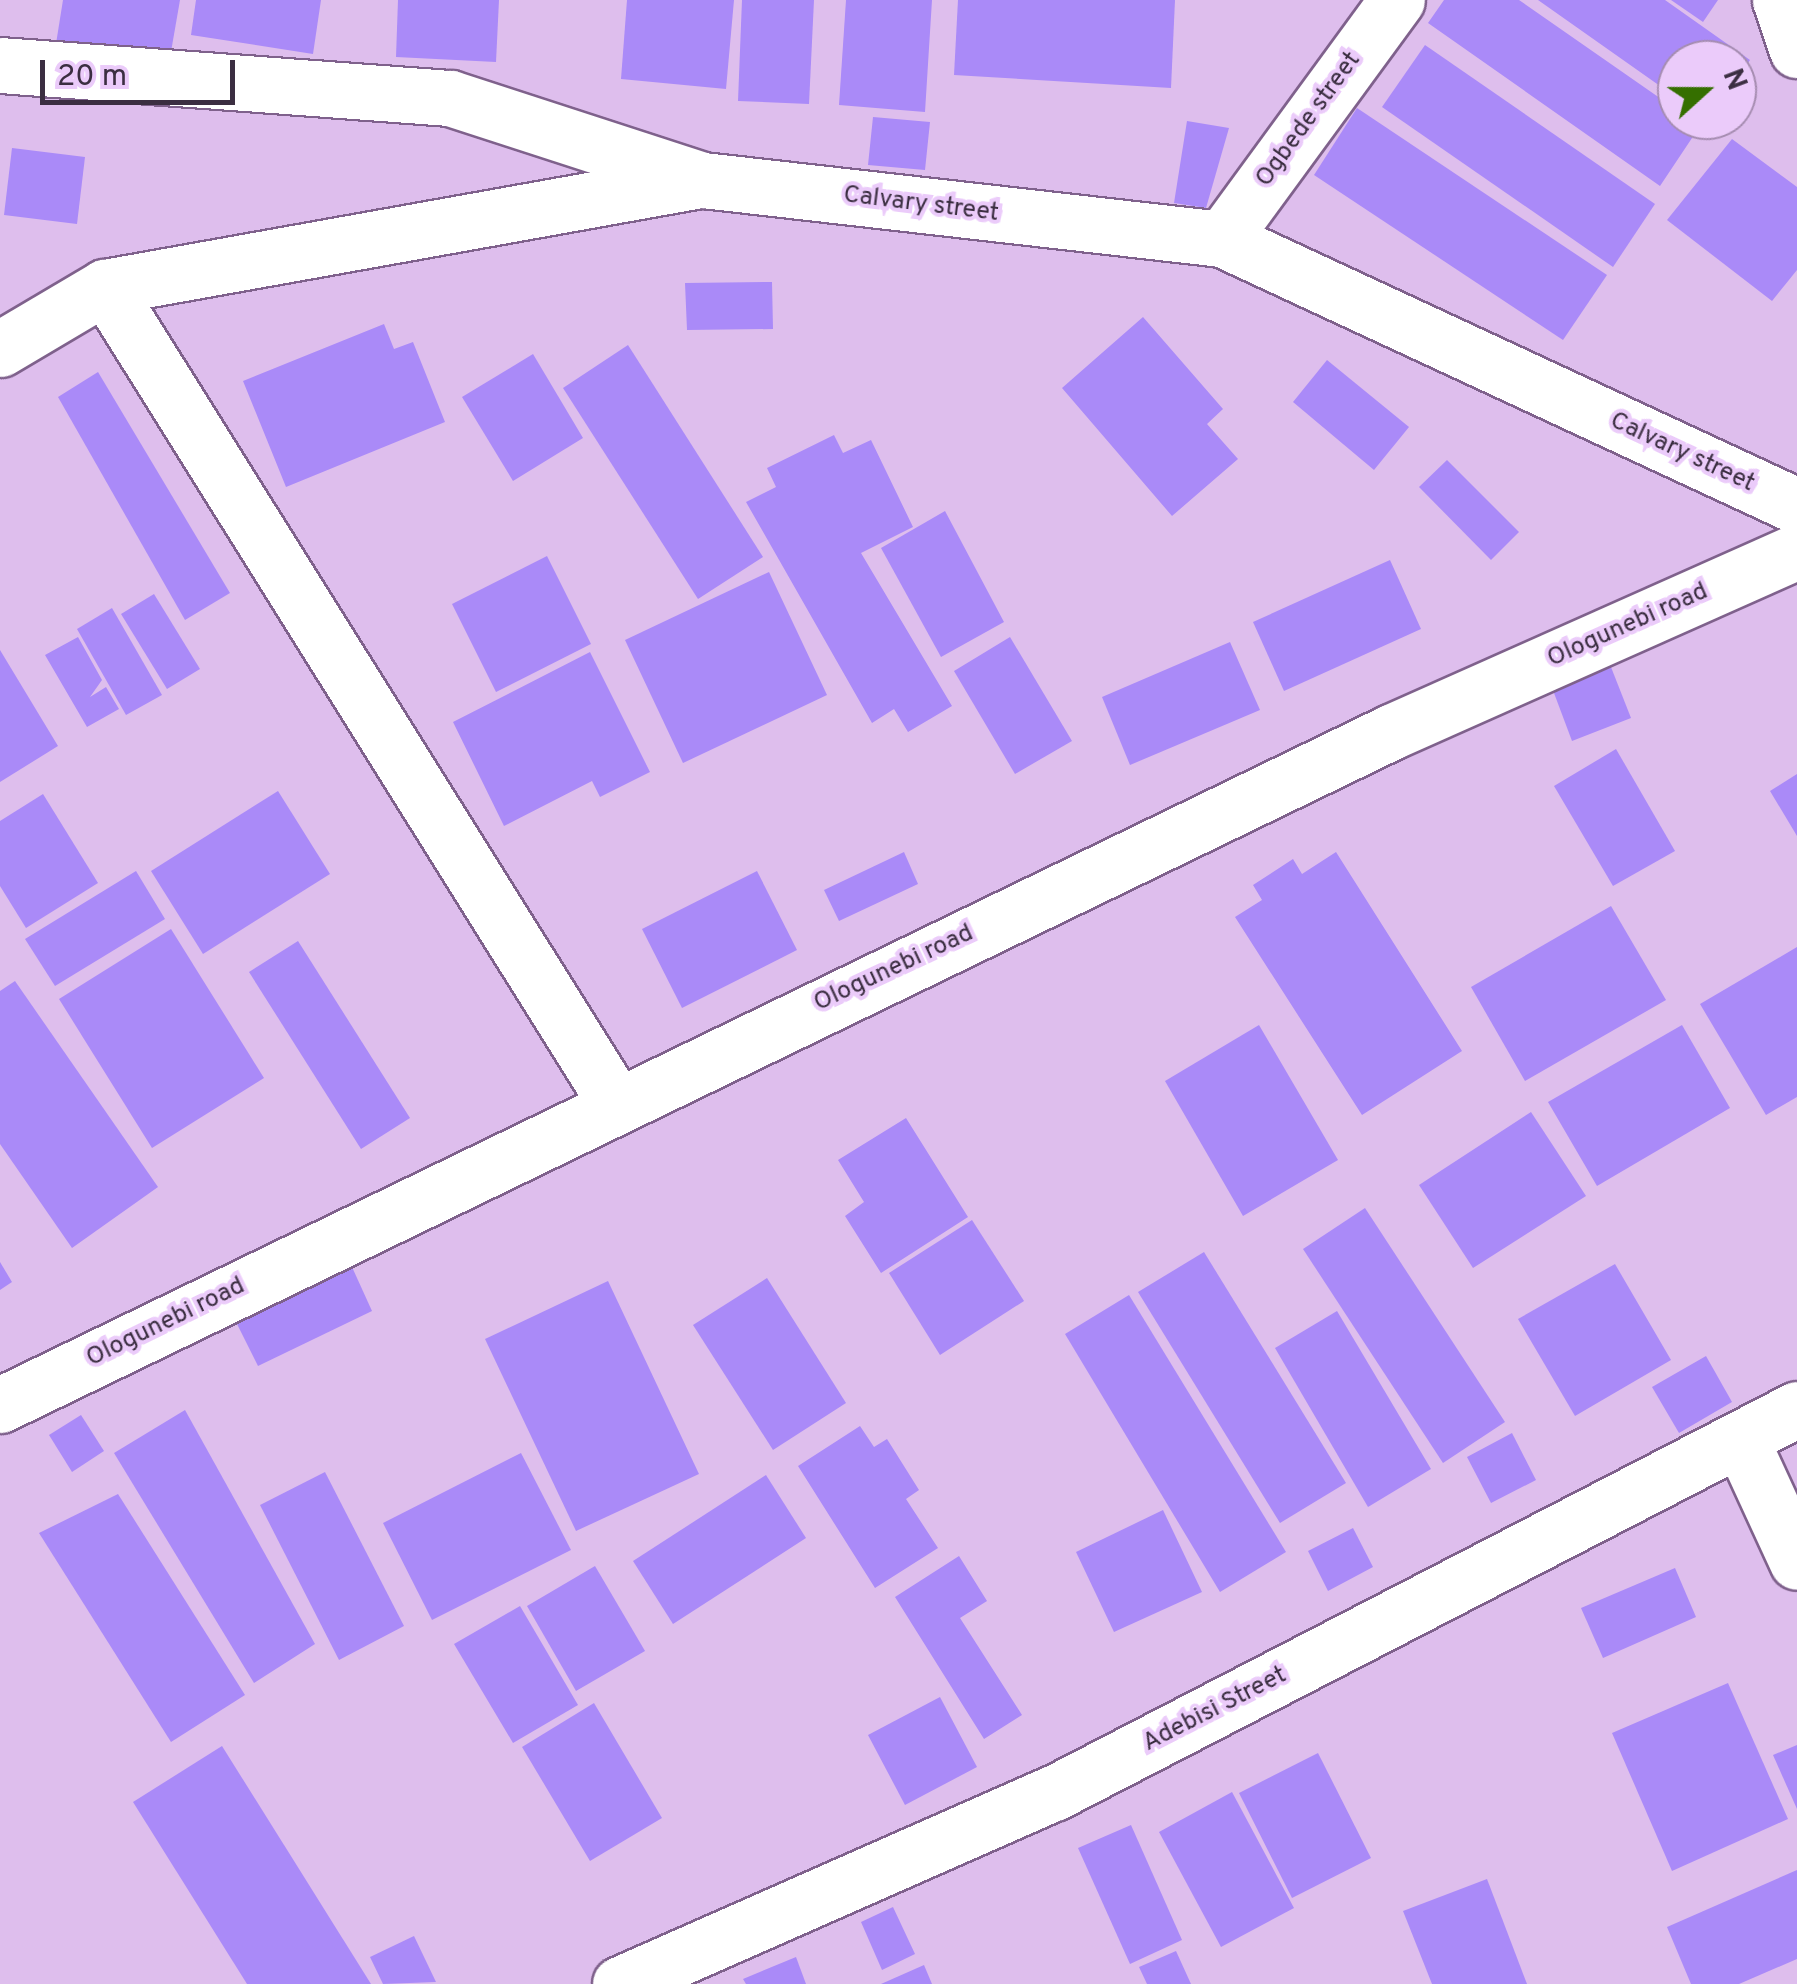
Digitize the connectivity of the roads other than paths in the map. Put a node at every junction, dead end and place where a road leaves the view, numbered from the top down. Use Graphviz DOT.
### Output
graph roads {
  1 [pos="1397,0"];
  2 [pos="1780,0"];
  3 [pos="1797,50"];
  4 [pos="0,65"];
  5 [pos="702,180"];
  6 [pos="1222,239"];
  7 [pos="105,288"];
  8 [pos="0,349"];
  9 [pos="1797,506"];
  10 [pos="1797,550"];
  11 [pos="615,1102"];
  12 [pos="0,1405"];
  13 [pos="1797,1409"];
  14 [pos="1741,1440"];
  15 [pos="1797,1562"];
  16 [pos="620,1984"];
  1 -- 6 [label="street, Ogbede street"];
  2 -- 3 [label="street"];
  4 -- 5 [label="street, Calvary street"];
  5 -- 6 [label="street, Calvary street"];
  5 -- 7 [label="street"];
  6 -- 9 [label="street, Calvary street"];
  7 -- 8 [label="street"];
  7 -- 11 [label="street"];
  10 -- 11 [label="street, Ologunebi road"];
  11 -- 12 [label="street, Ologunebi road"];
  13 -- 14 [label="street, Adebisi Street"];
  14 -- 15 [label="street"];
  14 -- 16 [label="street, Adebisi Street"];
}
